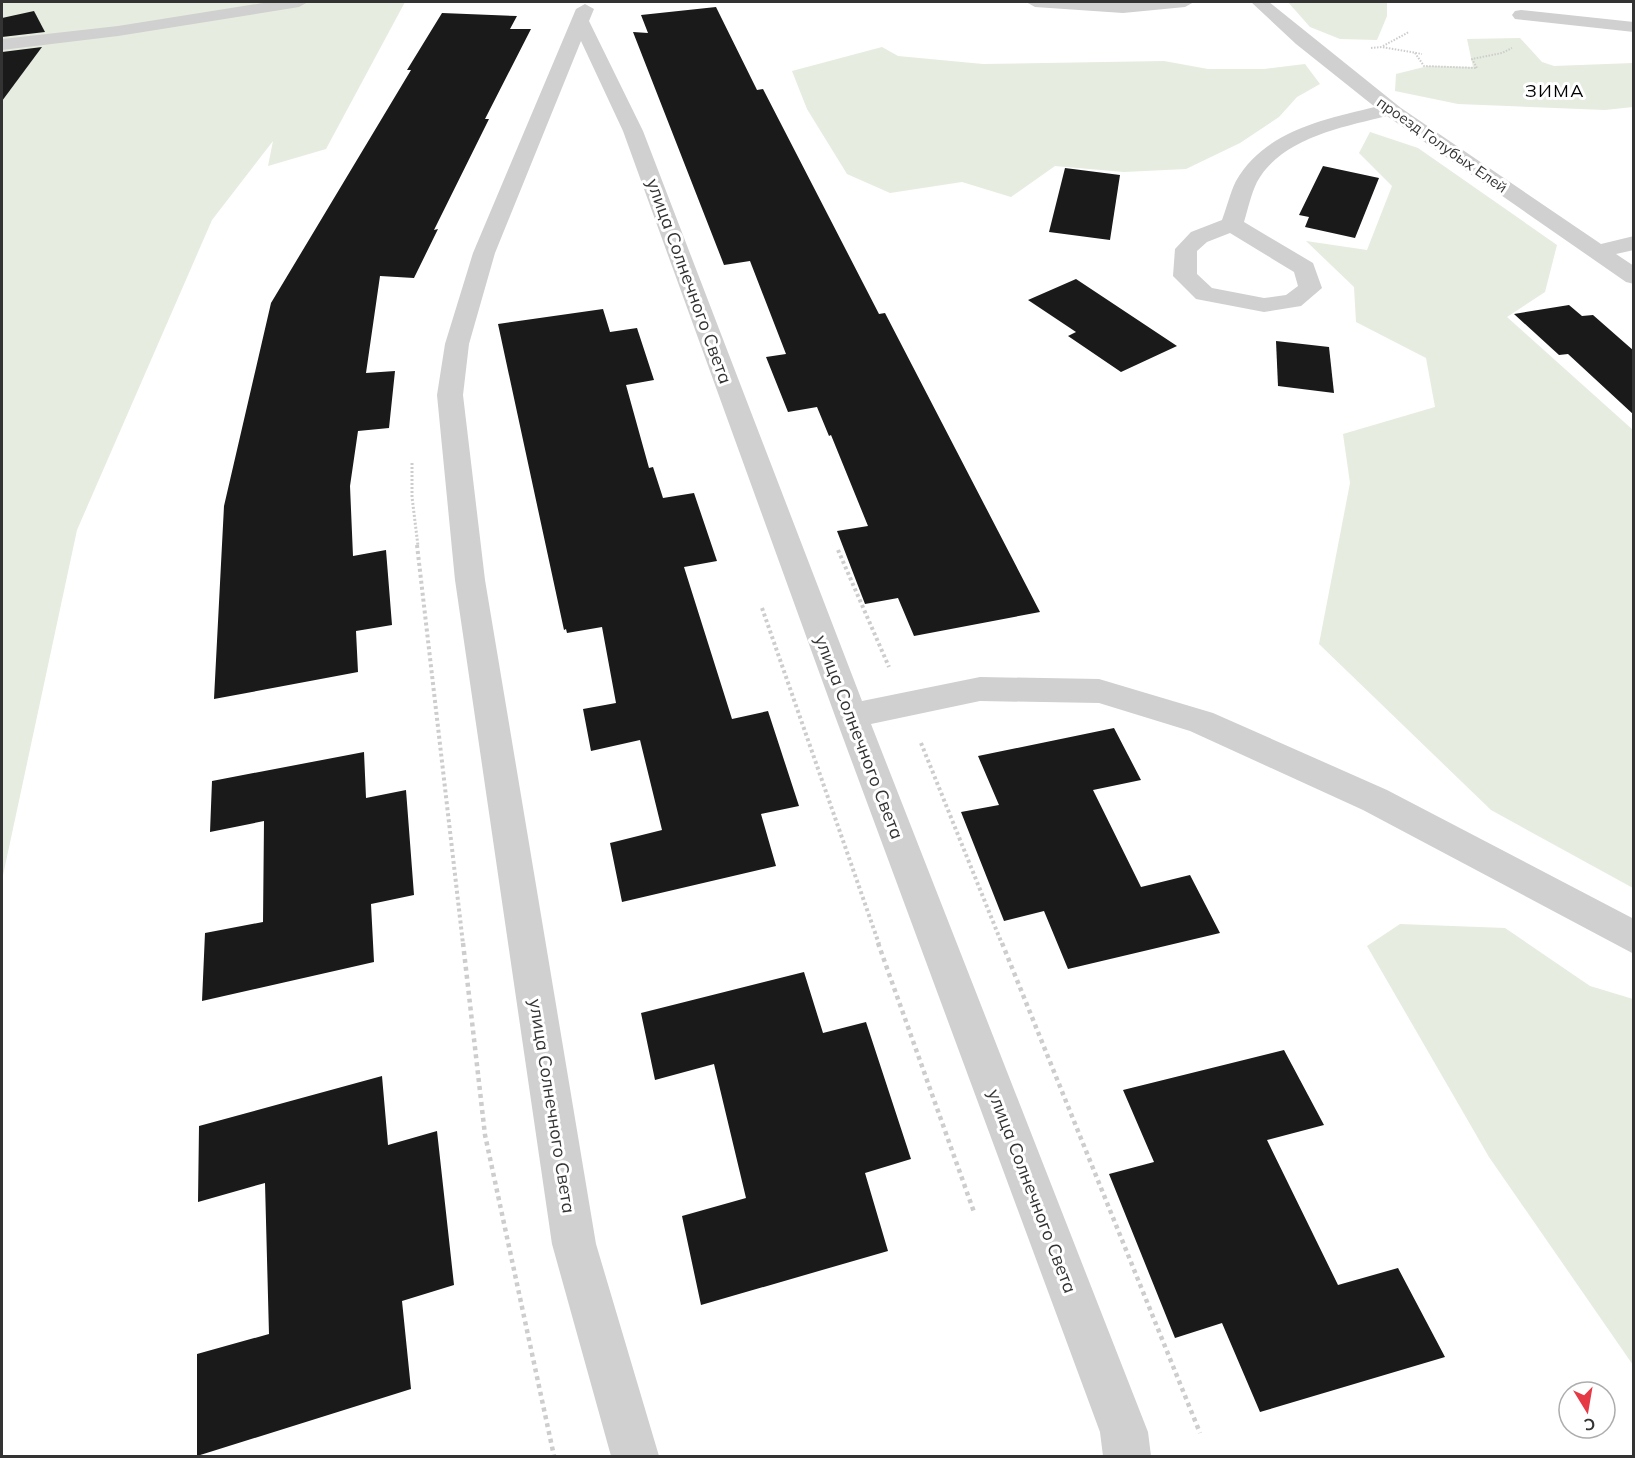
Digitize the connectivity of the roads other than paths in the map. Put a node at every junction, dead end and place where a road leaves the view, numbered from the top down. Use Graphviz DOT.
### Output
graph roads {
  1 [pos="299,2"];
  2 [pos="1044,2"];
  3 [pos="1185,2"];
  4 [pos="1259,2"];
  5 [pos="584,11"];
  6 [pos="1521,15"];
  7 [pos="1634,27"];
  8 [pos="2,45"];
  9 [pos="1389,109"];
  10 [pos="1232,224"];
  11 [pos="1634,243"];
  12 [pos="1597,252"];
  13 [pos="1634,277"];
  14 [pos="851,716"];
  15 [pos="1634,938"];
  16 [pos="635,1456"];
  17 [pos="1127,1456"];
  1 -- 8 [label="street"];
  2 -- 3 [label="street"];
  4 -- 9 [label="street, проезд Голубых Елей"];
  5 -- 14 [label="street, улица Солнечного Света"];
  5 -- 16 [label="street, улица Солнечного Света"];
  6 -- 7 [label="street"];
  9 -- 10 [label="street"];
  9 -- 12 [label="street, проезд Голубых Елей"];
  10 -- 10 [label="street"];
  11 -- 12 [label="street"];
  12 -- 13 [label="street, проезд Голубых Елей"];
  14 -- 15 [label="street"];
  14 -- 17 [label="street, улица Солнечного Света"];
}
